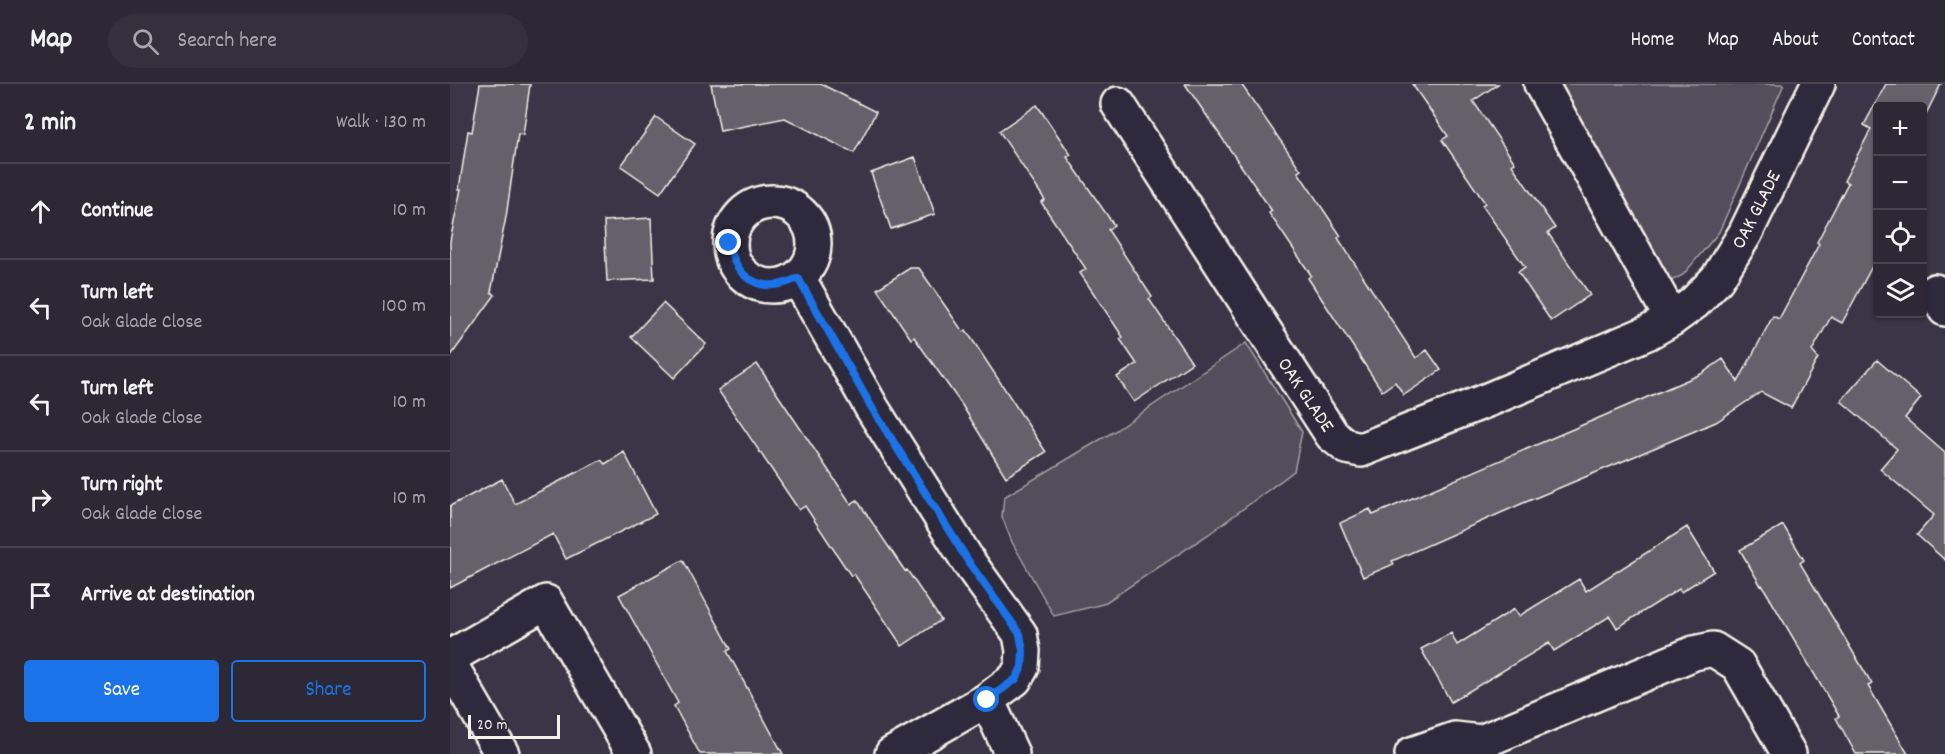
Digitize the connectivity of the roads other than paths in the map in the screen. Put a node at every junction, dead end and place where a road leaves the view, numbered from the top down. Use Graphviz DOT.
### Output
graph roads {
  1 [pos="1541,84"];
  2 [pos="1818,84"];
  3 [pos="1118,104"];
  4 [pos="798,278"];
  5 [pos="1672,320"];
  6 [pos="450,657"];
  7 [pos="450,664"];
  8 [pos="987,700"];
  9 [pos="1482,748"];
  10 [pos="502,754"];
  11 [pos="634,754"];
  12 [pos="892,754"];
  13 [pos="1012,754"];
  14 [pos="1412,754"];
  15 [pos="1790,754"];
  1 -- 5 [label="street"];
  2 -- 5 [label="street, OAK GLADE"];
  3 -- 5 [label="street, OAK GLADE"];
  4 -- 8 [label="street"];
  6 -- 11 [label="street"];
  7 -- 10 [label="street"];
  8 -- 12 [label="street"];
  8 -- 13 [label="street"];
  9 -- 14 [label="street"];
  9 -- 15 [label="street"];
}
